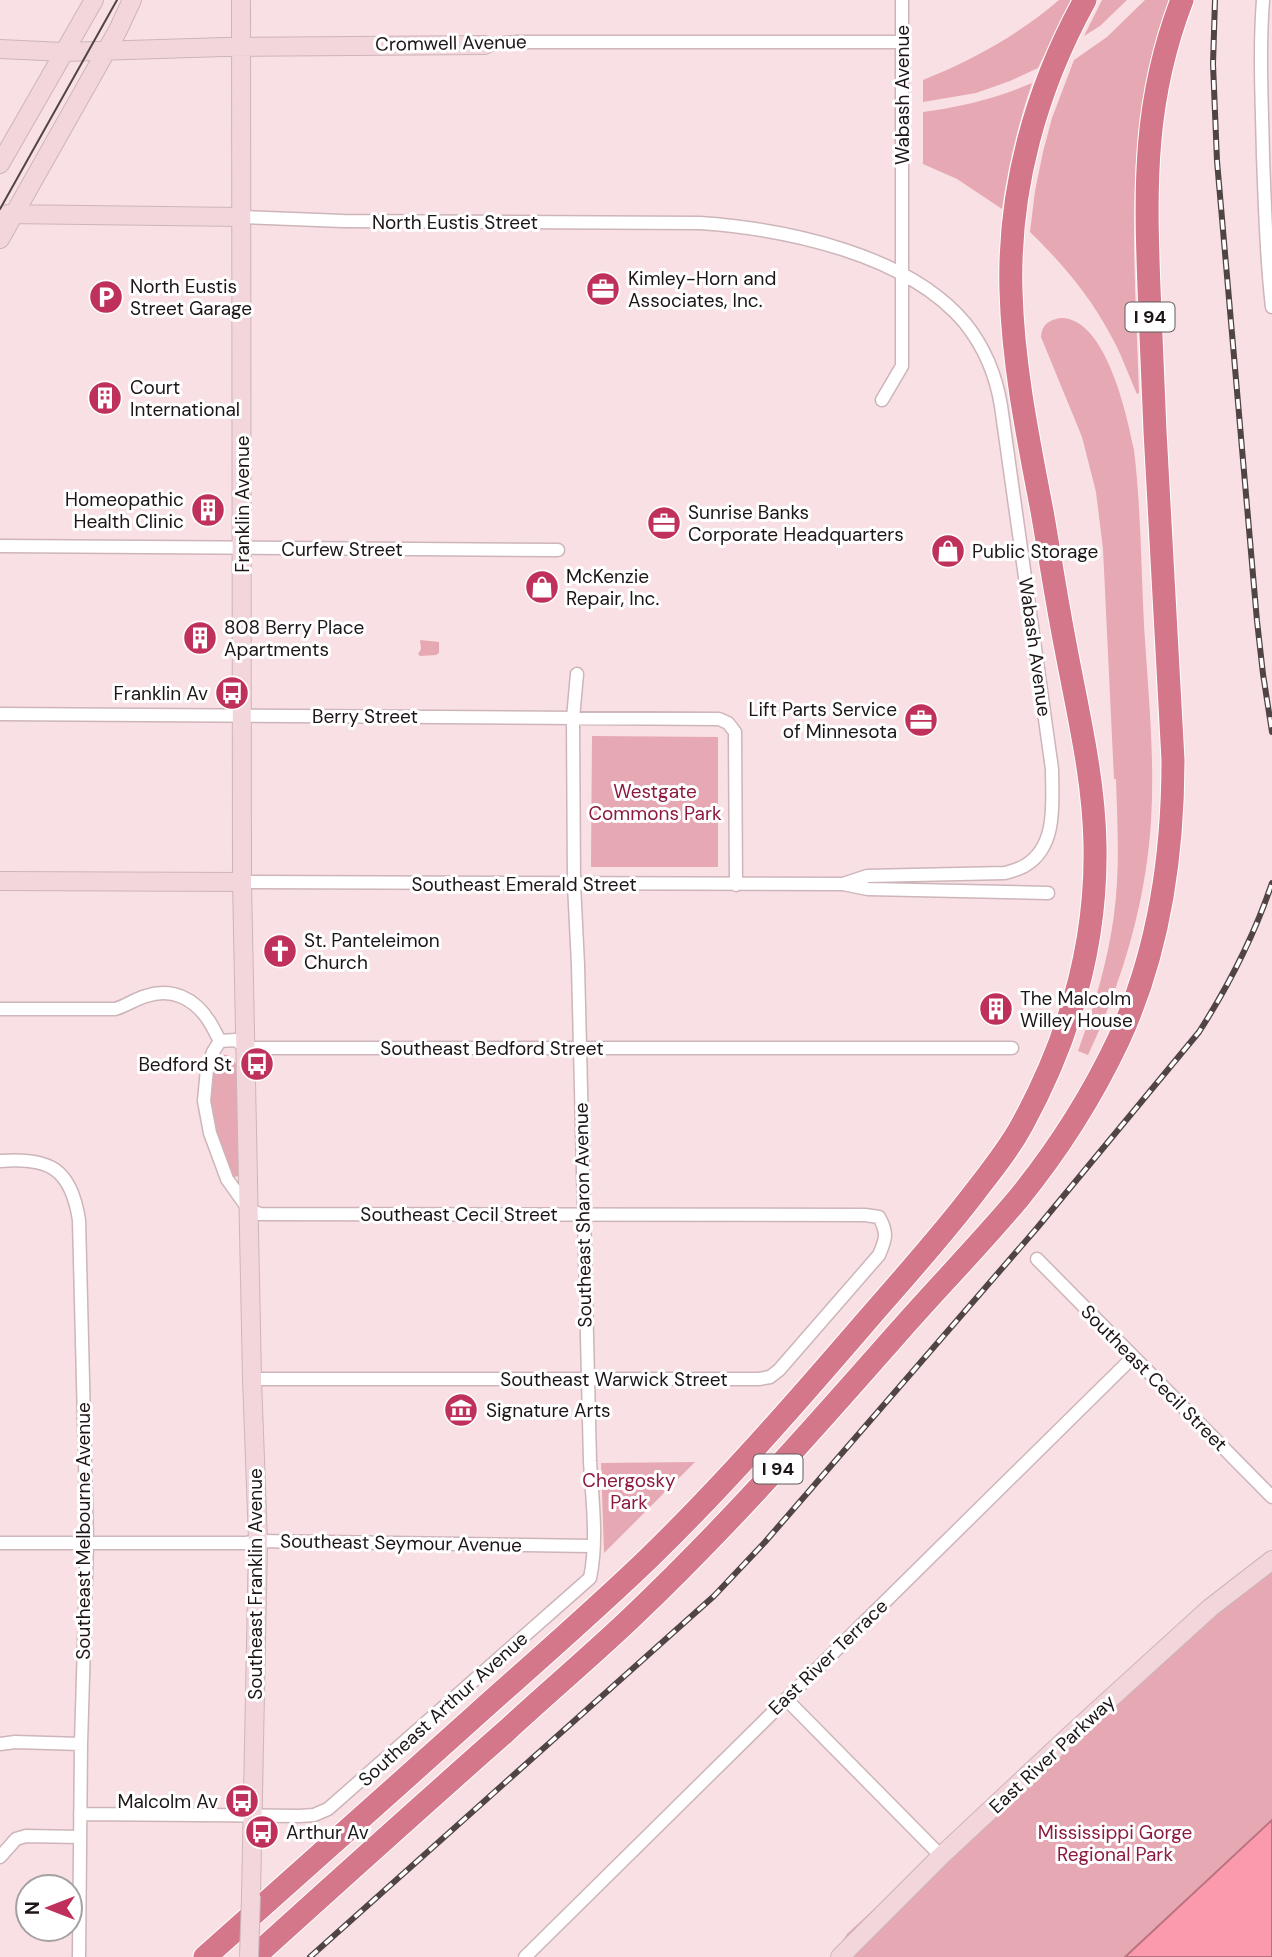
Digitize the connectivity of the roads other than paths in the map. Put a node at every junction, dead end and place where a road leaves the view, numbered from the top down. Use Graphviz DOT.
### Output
graph roads {
  1 [pos="94,0"];
  2 [pos="132,0"];
  3 [pos="241,0"];
  4 [pos="902,0"];
  5 [pos="1085,0"];
  6 [pos="1182,0"];
  7 [pos="1263,0"];
  8 [pos="485,45"];
  9 [pos="902,46"];
  10 [pos="241,47"];
  11 [pos="0,49"];
  12 [pos="106,50"];
  13 [pos="1267,50"];
  14 [pos="64,52"];
  15 [pos="0,164"];
  16 [pos="7,214"];
  17 [pos="1269,215"];
  18 [pos="241,217"];
  19 [pos="0,239"];
  20 [pos="902,275"];
  21 [pos="1272,307"];
  22 [pos="882,400"];
  23 [pos="0,546"];
  24 [pos="242,548"];
  25 [pos="558,550"];
  26 [pos="577,674"];
  27 [pos="0,714"];
  28 [pos="242,715"];
  29 [pos="573,718"];
  30 [pos="0,881"];
  31 [pos="242,882"];
  32 [pos="574,884"];
  33 [pos="843,884"];
  34 [pos="736,885"];
  35 [pos="1048,893"];
  36 [pos="0,1009"];
  37 [pos="220,1041"];
  38 [pos="246,1048"];
  39 [pos="579,1048"];
  40 [pos="1012,1048"];
  41 [pos="0,1161"];
  42 [pos="249,1210"];
  43 [pos="583,1215"];
  44 [pos="879,1217"];
  45 [pos="1037,1259"];
  46 [pos="1133,1357"];
  47 [pos="252,1379"];
  48 [pos="588,1379"];
  49 [pos="1272,1497"];
  50 [pos="258,1541"];
  51 [pos="87,1542"];
  52 [pos="0,1543"];
  53 [pos="592,1546"];
  54 [pos="1272,1560"];
  55 [pos="786,1699"];
  56 [pos="0,1744"];
  57 [pos="81,1744"];
  58 [pos="80,1814"];
  59 [pos="253,1816"];
  60 [pos="80,1837"];
  61 [pos="941,1856"];
  62 [pos="0,1857"];
  63 [pos="79,1957"];
  64 [pos="205,1957"];
  65 [pos="252,1957"];
  66 [pos="525,1957"];
  67 [pos="840,1957"];
  1 -- 14 [label="street"];
  2 -- 12 [label="street"];
  3 -- 10 [label="street, Franklin Avenue"];
  4 -- 9 [label="street, Wabash Avenue"];
  5 -- 64 [label="highway, I 94"];
  6 -- 65 [label="highway, I 94"];
  7 -- 13 [label="street"];
  8 -- 9 [label="street, Cromwell Avenue"];
  8 -- 10 [label="street, Cromwell Avenue"];
  9 -- 20 [label="street, Wabash Avenue"];
  10 -- 12 [label="street, Cromwell Avenue"];
  10 -- 18 [label="street, Franklin Avenue"];
  11 -- 14 [label="street, Cromwell Avenue"];
  12 -- 14 [label="street, Cromwell Avenue"];
  12 -- 16 [label="street"];
  13 -- 17 [label="street"];
  14 -- 15 [label="street"];
  16 -- 18 [label="street, North Eustis Street"];
  16 -- 19 [label="street"];
  17 -- 21 [label="street"];
  18 -- 20 [label="street, North Eustis Street"];
  18 -- 24 [label="street, Franklin Avenue"];
  20 -- 22 [label="street, Wabash Avenue"];
  20 -- 33 [label="street, Wabash Avenue"];
  23 -- 24 [label="street, Curfew Street"];
  24 -- 25 [label="street, Curfew Street"];
  24 -- 28 [label="street, Franklin Avenue"];
  26 -- 29 [label="street, Southeast Sharon Avenue"];
  27 -- 28 [label="street, Berry Street"];
  28 -- 29 [label="street, Berry Street"];
  28 -- 31 [label="street, Franklin Avenue"];
  29 -- 32 [label="street, Southeast Sharon Avenue"];
  29 -- 34 [label="street, Berry Street"];
  30 -- 31 [label="street, Southeast Emerald Street"];
  31 -- 32 [label="street, Southeast Emerald Street"];
  31 -- 38 [label="street, Southeast Franklin Avenue"];
  32 -- 34 [label="street, Southeast Emerald Street"];
  32 -- 39 [label="street, Southeast Sharon Avenue"];
  33 -- 34 [label="street, Southeast Emerald Street"];
  33 -- 35 [label="street, Southeast Emerald Street"];
  36 -- 37 [label="street"];
  37 -- 38 [label="street, Southeast Bedford Street"];
  37 -- 42 [label="street"];
  38 -- 39 [label="street, Southeast Bedford Street"];
  38 -- 42 [label="street, Southeast Franklin Avenue"];
  39 -- 40 [label="street, Southeast Bedford Street"];
  39 -- 43 [label="street, Southeast Sharon Avenue"];
  41 -- 51 [label="street, Southeast Melbourne Avenue"];
  42 -- 43 [label="street, Southeast Cecil Street"];
  42 -- 47 [label="street, Southeast Franklin Avenue"];
  43 -- 44 [label="street, Southeast Cecil Street"];
  43 -- 48 [label="street, Southeast Sharon Avenue"];
  44 -- 48 [label="street, Southeast Warwick Street"];
  45 -- 46 [label="street, Southeast Cecil Street"];
  46 -- 49 [label="street, Southeast Cecil Street"];
  46 -- 55 [label="street, East River Terrace"];
  47 -- 48 [label="street, Southeast Warwick Street"];
  47 -- 50 [label="street, Southeast Franklin Avenue"];
  48 -- 53 [label="street, Southeast Sharon Avenue"];
  50 -- 51 [label="street, Southeast Seymour Avenue"];
  50 -- 53 [label="street, Southeast Seymour Avenue"];
  50 -- 59 [label="street, Southeast Franklin Avenue"];
  51 -- 52 [label="street, Southeast Seymour Avenue"];
  51 -- 57 [label="street, Southeast Melbourne Avenue"];
  53 -- 59 [label="street, Southeast Arthur Avenue"];
  54 -- 61 [label="street, East River Parkway"];
  55 -- 61 [label="street"];
  55 -- 66 [label="street, East River Terrace"];
  56 -- 57 [label="street"];
  57 -- 58 [label="street, Southeast Melbourne Avenue"];
  58 -- 59 [label="street, Southeast Arthur Avenue"];
  58 -- 60 [label="street, Southeast Melbourne Avenue"];
  59 -- 65 [label="street, Southeast Franklin Avenue, bridge"];
  60 -- 62 [label="street"];
  60 -- 63 [label="street, Southeast Melbourne Avenue"];
  61 -- 67 [label="street, East River Parkway"];
}
